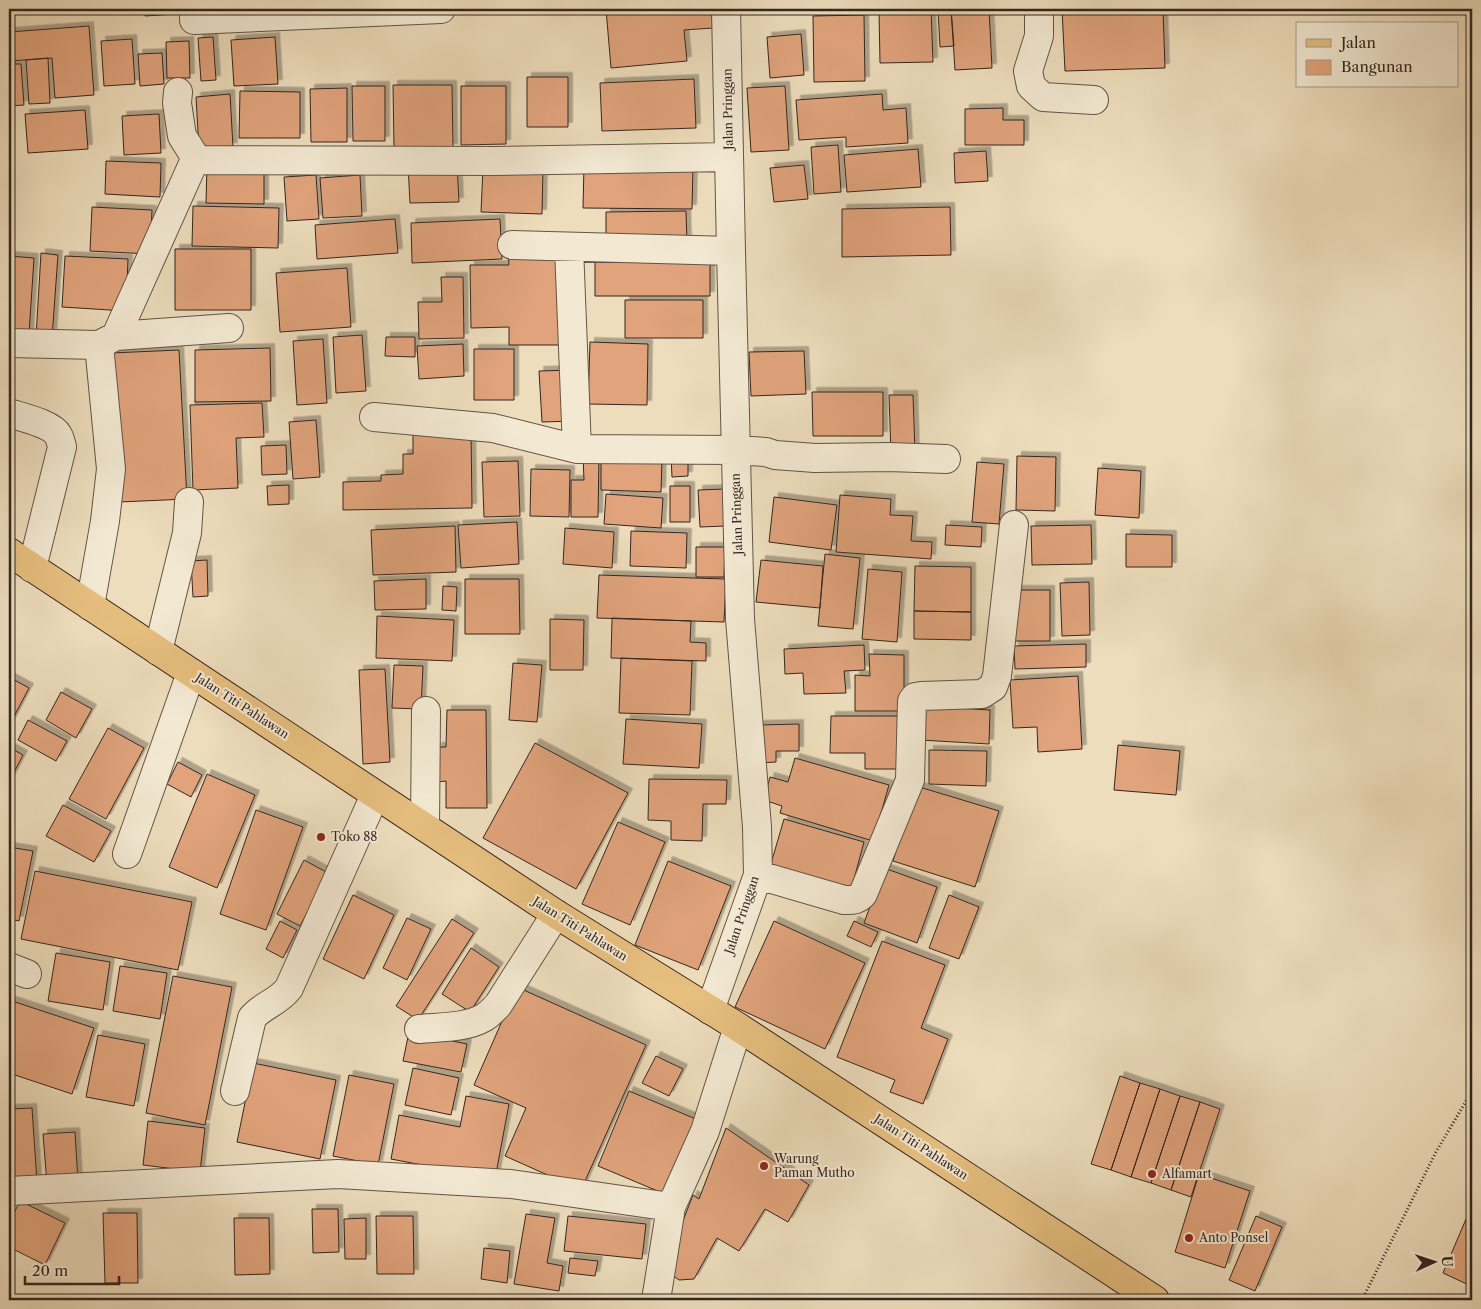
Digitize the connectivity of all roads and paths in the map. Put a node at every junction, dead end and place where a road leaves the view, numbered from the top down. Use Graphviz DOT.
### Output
graph roads {
  1 [pos="194,9"];
  2 [pos="441,9"];
  3 [pos="726,9"];
  4 [pos="1039,9"];
  5 [pos="178,92"];
  6 [pos="1094,100"];
  7 [pos="729,157"];
  8 [pos="197,160"];
  9 [pos="512,245"];
  10 [pos="569,246"];
  11 [pos="731,250"];
  12 [pos="229,328"];
  13 [pos="108,340"];
  14 [pos="9,343"];
  15 [pos="9,413"];
  16 [pos="374,417"];
  17 [pos="577,449"];
  18 [pos="736,450"];
  19 [pos="946,459"];
  20 [pos="189,502"];
  21 [pos="1014,525"];
  22 [pos="9,552"];
  23 [pos="32,568"];
  24 [pos="90,606"];
  25 [pos="158,651"];
  26 [pos="191,673"];
  27 [pos="426,711"];
  28 [pos="375,795"];
  29 [pos="425,828"];
  30 [pos="127,854"];
  31 [pos="758,875"];
  32 [pos="556,914"];
  33 [pos="710,1010"];
  34 [pos="738,1027"];
  35 [pos="419,1029"];
  36 [pos="235,1091"];
  37 [pos="1472,1091"];
  38 [pos="9,1191"];
  39 [pos="671,1207"];
  40 [pos="1147,1299"];
  41 [pos="656,1300"];
  42 [pos="1362,1300"];
  1 -- 2 [label="street"];
  3 -- 7 [label="street, Jalan Pringgan"];
  4 -- 6 [label="street"];
  5 -- 8 [label="street"];
  7 -- 8 [label="street"];
  7 -- 11 [label="street, Jalan Pringgan"];
  8 -- 13 [label="street"];
  9 -- 10 [label="street"];
  10 -- 11 [label="street"];
  10 -- 17 [label="street"];
  11 -- 18 [label="street, Jalan Pringgan"];
  12 -- 13 [label="street"];
  13 -- 14 [label="street"];
  13 -- 24 [label="street"];
  15 -- 23 [label="street"];
  16 -- 17 [label="street"];
  17 -- 18 [label="street"];
  18 -- 19 [label="street"];
  18 -- 31 [label="street, Jalan Pringgan"];
  20 -- 25 [label="street"];
  21 -- 31 [label="street"];
  22 -- 23 [label="main road, Jalan Titi Pahlawan"];
  23 -- 24 [label="main road, Jalan Titi Pahlawan"];
  24 -- 25 [label="main road, Jalan Titi Pahlawan"];
  25 -- 26 [label="main road, Jalan Titi Pahlawan"];
  26 -- 28 [label="main road, Jalan Titi Pahlawan"];
  26 -- 30 [label="street"];
  27 -- 29 [label="street"];
  28 -- 29 [label="main road, Jalan Titi Pahlawan"];
  28 -- 36 [label="street"];
  29 -- 32 [label="main road, Jalan Titi Pahlawan"];
  31 -- 33 [label="street, Jalan Pringgan"];
  32 -- 33 [label="main road, Jalan Titi Pahlawan"];
  32 -- 35 [label="street"];
  33 -- 34 [label="main road, Jalan Titi Pahlawan"];
  34 -- 39 [label="street"];
  34 -- 40 [label="main road, Jalan Titi Pahlawan"];
  37 -- 42 [label="path"];
  38 -- 39 [label="street"];
  39 -- 41 [label="street"];
}
